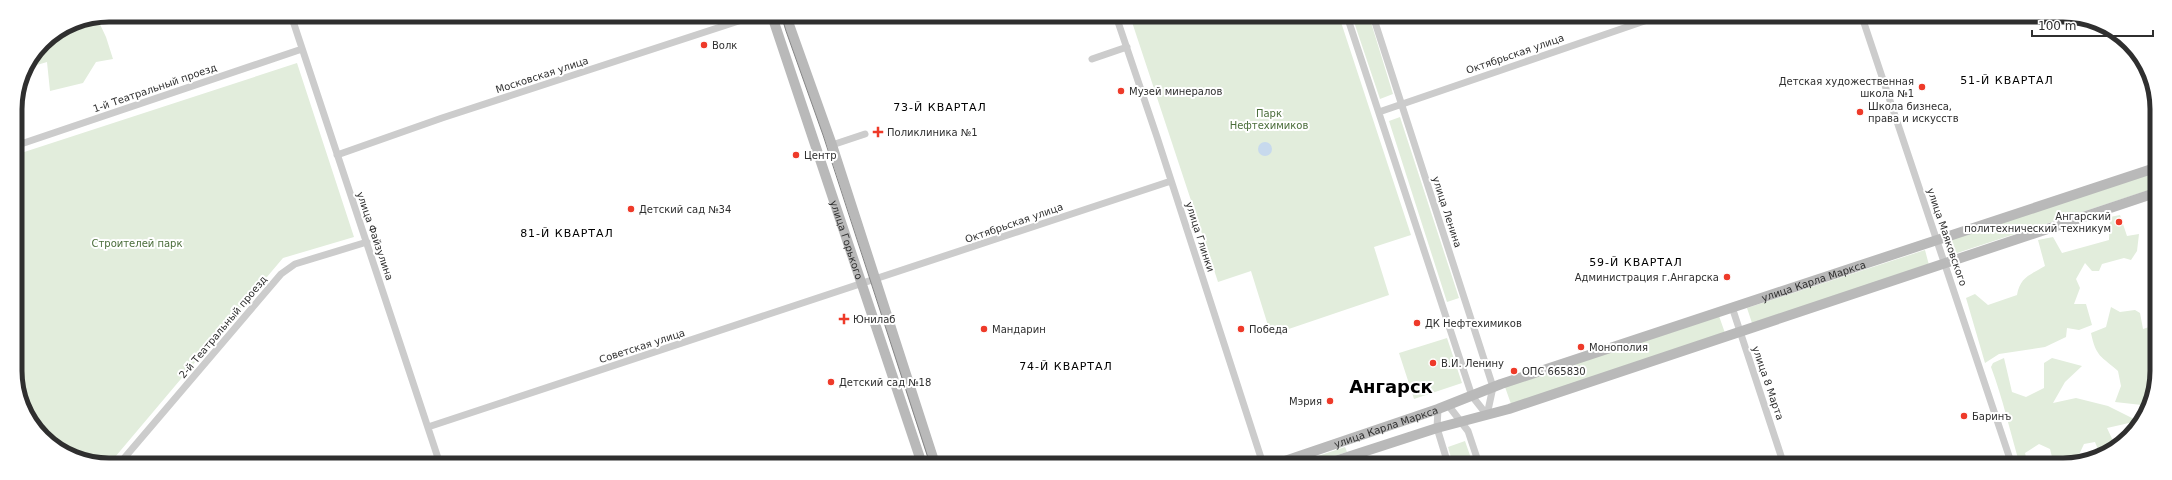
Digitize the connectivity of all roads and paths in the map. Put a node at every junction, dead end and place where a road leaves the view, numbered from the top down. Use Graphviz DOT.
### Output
graph roads {
  1 [pos="293,22"];
  2 [pos="736,22"];
  3 [pos="774,22"];
  4 [pos="791,22"];
  5 [pos="1118,22"];
  6 [pos="1349,22"];
  7 [pos="1375,22"];
  8 [pos="1642,22"];
  9 [pos="1864,22"];
  10 [pos="1127,47"];
  11 [pos="302,49"];
  12 [pos="1092,58"];
  13 [pos="1401,105"];
  14 [pos="1379,112"];
  15 [pos="865,134"];
  16 [pos="22,144"];
  17 [pos="832,145"];
  18 [pos="337,155"];
  19 [pos="2150,170"];
  20 [pos="1171,181"];
  21 [pos="2150,195"];
  22 [pos="1937,240"];
  23 [pos="367,242"];
  24 [pos="1945,264"];
  25 [pos="875,280"];
  26 [pos="863,284"];
  27 [pos="1732,307"];
  28 [pos="1740,331"];
  29 [pos="1493,387"];
  30 [pos="1472,396"];
  31 [pos="1448,405"];
  32 [pos="1438,409"];
  33 [pos="1487,415"];
  34 [pos="1462,422"];
  35 [pos="428,427"];
  36 [pos="1437,428"];
  37 [pos="124,458"];
  38 [pos="438,458"];
  39 [pos="920,458"];
  40 [pos="933,458"];
  41 [pos="1261,458"];
  42 [pos="1294,458"];
  43 [pos="1344,458"];
  44 [pos="1446,458"];
  45 [pos="1477,458"];
  46 [pos="1782,458"];
  47 [pos="2010,458"];
  1 -- 11 [label="street, улица Файзулина"];
  2 -- 18 [label="street, Московская улица"];
  3 -- 26 [label="street, улица Горького"];
  4 -- 17 [label="street, улица Горького"];
  5 -- 10 [label="street, улица Глинки"];
  6 -- 14 [label="street"];
  7 -- 13 [label="street, улица Ленина"];
  8 -- 13 [label="street, Октябрьская улица"];
  9 -- 22 [label="street, улица Маяковского"];
  10 -- 12 [label="street"];
  10 -- 20 [label="street, улица Глинки"];
  11 -- 16 [label="street, 1-й Театральный проезд"];
  11 -- 18 [label="street, улица Файзулина"];
  13 -- 14 [label="street, Октябрьская улица"];
  13 -- 29 [label="street, улица Ленина"];
  14 -- 30 [label="street"];
  15 -- 17 [label="street"];
  17 -- 25 [label="street, улица Горького"];
  18 -- 23 [label="street, улица Файзулина"];
  19 -- 22 [label="street, улица Карла Маркса"];
  20 -- 25 [label="street, Октябрьская улица"];
  20 -- 41 [label="street, улица Глинки"];
  21 -- 24 [label="street, улица Карла Маркса"];
  22 -- 24 [label="street, улица Маяковского"];
  22 -- 27 [label="street, улица Карла Маркса"];
  23 -- 35 [label="street, улица Файзулина"];
  23 -- 37 [label="street, 2-й Театральный проезд"];
  24 -- 28 [label="street, улица Карла Маркса"];
  24 -- 47 [label="street, улица Маяковского"];
  25 -- 26 [label="street, Октябрьская улица"];
  25 -- 40 [label="street, улица Горького"];
  26 -- 35 [label="street, Советская улица"];
  26 -- 39 [label="street, улица Горького"];
  27 -- 28 [label="street, улица 8 Марта"];
  27 -- 29 [label="street, улица Карла Маркса"];
  28 -- 33 [label="street, улица Карла Маркса"];
  28 -- 46 [label="street, улица 8 Марта"];
  29 -- 30 [label="street, улица Карла Маркса"];
  29 -- 33 [label="street"];
  30 -- 31 [label="street, улица Карла Маркса"];
  30 -- 33 [label="street"];
  31 -- 32 [label="street, улица Карла Маркса"];
  31 -- 34 [label="street"];
  32 -- 36 [label="street"];
  32 -- 42 [label="street, улица Карла Маркса"];
  33 -- 34 [label="street, улица Карла Маркса"];
  34 -- 36 [label="street, улица Карла Маркса"];
  34 -- 45 [label="street"];
  35 -- 38 [label="street, улица Файзулина"];
  36 -- 43 [label="street, улица Карла Маркса"];
  36 -- 44 [label="street"];
}
